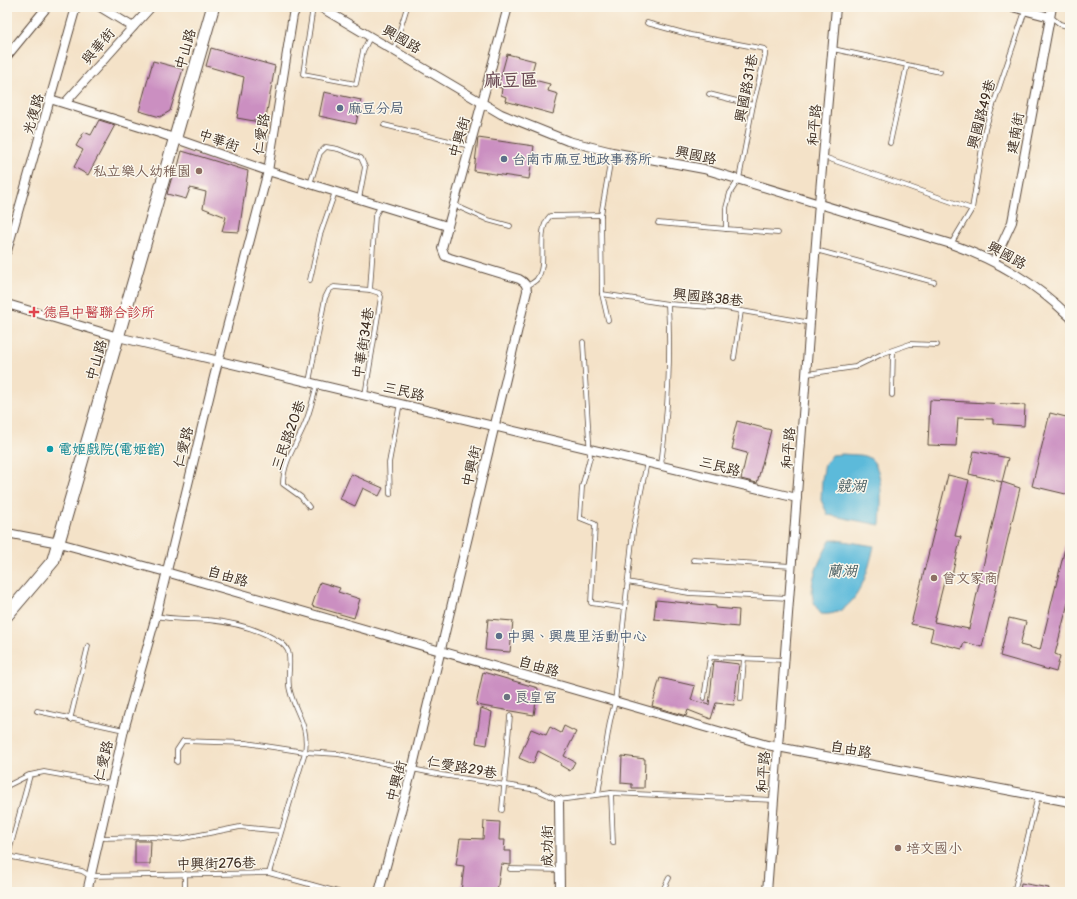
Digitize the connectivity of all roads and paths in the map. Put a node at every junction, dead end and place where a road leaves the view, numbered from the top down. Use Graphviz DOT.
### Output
graph roads {
  1 [pos="47,7"];
  2 [pos="76,7"];
  3 [pos="100,7"];
  4 [pos="151,7"];
  5 [pos="213,7"];
  6 [pos="297,7"];
  7 [pos="313,7"];
  8 [pos="320,7"];
  9 [pos="407,7"];
  10 [pos="508,7"];
  11 [pos="836,7"];
  12 [pos="1012,7"];
  13 [pos="1052,7"];
  14 [pos="1025,10"];
  15 [pos="1050,17"];
  16 [pos="647,23"];
  17 [pos="133,26"];
  18 [pos="1070,27"];
  19 [pos="370,36"];
  20 [pos="833,48"];
  21 [pos="394,49"];
  22 [pos="7,56"];
  23 [pos="907,65"];
  24 [pos="940,72"];
  25 [pos="709,94"];
  26 [pos="50,99"];
  27 [pos="482,102"];
  28 [pos="65,104"];
  29 [pos="753,105"];
  30 [pos="384,125"];
  31 [pos="174,138"];
  32 [pos="890,143"];
  33 [pos="470,146"];
  34 [pos="612,152"];
  35 [pos="824,157"];
  36 [pos="268,172"];
  37 [pos="739,179"];
  38 [pos="310,184"];
  39 [pos="336,192"];
  40 [pos="359,200"];
  41 [pos="454,204"];
  42 [pos="819,204"];
  43 [pos="380,207"];
  44 [pos="972,209"];
  45 [pos="601,215"];
  46 [pos="658,223"];
  47 [pos="447,226"];
  48 [pos="510,226"];
  49 [pos="726,229"];
  50 [pos="778,233"];
  51 [pos="9,235"];
  52 [pos="951,244"];
  53 [pos="7,250"];
  54 [pos="816,250"];
  55 [pos="994,261"];
  56 [pos="310,280"];
  57 [pos="934,282"];
  58 [pos="527,286"];
  59 [pos="370,290"];
  60 [pos="602,294"];
  61 [pos="7,304"];
  62 [pos="668,304"];
  63 [pos="741,311"];
  64 [pos="1070,317"];
  65 [pos="608,320"];
  66 [pos="811,323"];
  67 [pos="118,337"];
  68 [pos="584,342"];
  69 [pos="937,345"];
  70 [pos="893,351"];
  71 [pos="734,358"];
  72 [pos="218,361"];
  73 [pos="807,374"];
  74 [pos="313,383"];
  75 [pos="892,394"];
  76 [pos="365,395"];
  77 [pos="400,403"];
  78 [pos="494,427"];
  79 [pos="589,449"];
  80 [pos="647,462"];
  81 [pos="661,465"];
  82 [pos="390,494"];
  83 [pos="797,498"];
  84 [pos="309,507"];
  85 [pos="7,533"];
  86 [pos="59,543"];
  87 [pos="693,560"];
  88 [pos="792,566"];
  89 [pos="166,572"];
  90 [pos="627,582"];
  91 [pos="789,598"];
  92 [pos="625,608"];
  93 [pos="7,615"];
  94 [pos="156,616"];
  95 [pos="88,646"];
  96 [pos="440,651"];
  97 [pos="744,658"];
  98 [pos="785,660"];
  99 [pos="704,698"];
  100 [pos="741,699"];
  101 [pos="615,702"];
  102 [pos="37,712"];
  103 [pos="510,716"];
  104 [pos="70,720"];
  105 [pos="124,730"];
  106 [pos="778,748"];
  107 [pos="305,752"];
  108 [pos="177,762"];
  109 [pos="412,770"];
  110 [pos="30,775"];
  111 [pos="112,784"];
  112 [pos="503,785"];
  113 [pos="7,786"];
  114 [pos="611,793"];
  115 [pos="598,794"];
  116 [pos="1038,796"];
  117 [pos="559,800"];
  118 [pos="774,800"];
  119 [pos="1070,802"];
  120 [pos="502,810"];
  121 [pos="281,830"];
  122 [pos="99,838"];
  123 [pos="613,843"];
  124 [pos="7,858"];
  125 [pos="510,869"];
  126 [pos="560,870"];
  127 [pos="269,873"];
  128 [pos="185,874"];
  129 [pos="90,876"];
  130 [pos="669,878"];
  131 [pos="312,884"];
  132 [pos="87,892"];
  133 [pos="185,892"];
  134 [pos="311,892"];
  135 [pos="338,892"];
  136 [pos="379,892"];
  137 [pos="560,892"];
  138 [pos="662,892"];
  139 [pos="767,892"];
  140 [pos="1014,892"];
  1 -- 22 [label="street"];
  2 -- 26 [label="street, 光復路"];
  3 -- 17 [label="street"];
  4 -- 17 [label="street, 與華街"];
  5 -- 31 [label="main road, 中山路"];
  6 -- 36 [label="street, 仁愛路"];
  7 -- 19 [label="lane"];
  8 -- 19 [label="street, 興國路"];
  9 -- 21 [label="lane"];
  10 -- 27 [label="street, 中興街"];
  11 -- 20 [label="street, 和平路"];
  12 -- 14 [label="street"];
  13 -- 15 [label="street, 建南街"];
  14 -- 15 [label="street"];
  14 -- 44 [label="lane, 興國路49巷"];
  15 -- 18 [label="lane"];
  15 -- 55 [label="street, 建南街"];
  16 -- 29 [label="lane, 興國路31巷"];
  17 -- 28 [label="street, 與華街"];
  19 -- 21 [label="street, 興國路"];
  20 -- 23 [label="lane"];
  20 -- 35 [label="street, 和平路"];
  21 -- 27 [label="street, 興國路"];
  23 -- 24 [label="lane"];
  23 -- 32 [label="lane"];
  25 -- 29 [label="lane"];
  26 -- 28 [label="street, 中華街"];
  26 -- 51 [label="street, 光復路"];
  27 -- 33 [label="street, 中興街"];
  27 -- 34 [label="street, 興國路"];
  28 -- 31 [label="street, 中華街"];
  29 -- 37 [label="lane, 興國路31巷"];
  30 -- 33 [label="lane"];
  31 -- 36 [label="street, 中華街"];
  31 -- 67 [label="main road, 中山路"];
  33 -- 41 [label="street, 中興街"];
  34 -- 37 [label="street, 興國路"];
  34 -- 45 [label="lane"];
  35 -- 42 [label="street, 和平路"];
  35 -- 44 [label="lane"];
  36 -- 38 [label="street, 中華街"];
  36 -- 72 [label="street, 仁愛路"];
  37 -- 42 [label="street, 興國路"];
  37 -- 49 [label="lane, 興國路31巷"];
  38 -- 39 [label="street, 中華街"];
  38 -- 40 [label="lane"];
  39 -- 40 [label="street, 中華街"];
  39 -- 56 [label="lane"];
  40 -- 43 [label="street, 中華街"];
  41 -- 47 [label="street, 中興街"];
  41 -- 48 [label="lane"];
  42 -- 52 [label="street, 興國路"];
  42 -- 54 [label="street, 和平路"];
  43 -- 47 [label="street, 中華街"];
  43 -- 59 [label="lane, 中華街34巷"];
  44 -- 52 [label="lane, 興國路49巷"];
  45 -- 58 [label="lane"];
  45 -- 60 [label="lane"];
  46 -- 49 [label="lane"];
  47 -- 58 [label="street, 中興街"];
  49 -- 50 [label="lane"];
  51 -- 53 [label="street, 光復路"];
  52 -- 55 [label="street, 興國路"];
  54 -- 57 [label="lane"];
  54 -- 66 [label="street, 和平路"];
  55 -- 64 [label="street, 興國路"];
  58 -- 78 [label="street, 中興街"];
  59 -- 74 [label="lane, 三民路20巷"];
  59 -- 76 [label="lane, 中華街34巷"];
  60 -- 62 [label="lane, 興國路38巷"];
  60 -- 65 [label="lane"];
  61 -- 67 [label="street, 三民路"];
  62 -- 63 [label="lane, 興國路38巷"];
  62 -- 81 [label="lane"];
  63 -- 66 [label="lane, 興國路38巷"];
  63 -- 71 [label="lane"];
  66 -- 73 [label="street, 和平路"];
  67 -- 72 [label="street, 三民路"];
  67 -- 86 [label="main road, 中山路"];
  68 -- 79 [label="lane"];
  69 -- 70 [label="lane"];
  70 -- 73 [label="lane"];
  70 -- 75 [label="lane"];
  72 -- 74 [label="street, 三民路"];
  72 -- 89 [label="street, 仁愛路"];
  73 -- 83 [label="street, 和平路"];
  74 -- 76 [label="street, 三民路"];
  74 -- 84 [label="lane, 三民路20巷"];
  76 -- 77 [label="street, 三民路"];
  77 -- 78 [label="street, 三民路"];
  77 -- 82 [label="lane"];
  78 -- 79 [label="street, 三民路"];
  78 -- 96 [label="street, 中興街"];
  79 -- 80 [label="street, 三民路"];
  79 -- 92 [label="lane"];
  80 -- 81 [label="street, 三民路"];
  80 -- 90 [label="lane"];
  81 -- 83 [label="street, 三民路"];
  83 -- 88 [label="street, 和平路"];
  85 -- 86 [label="street, 自由路"];
  86 -- 89 [label="street, 自由路"];
  86 -- 93 [label="main road, 中山路"];
  87 -- 88 [label="lane"];
  88 -- 91 [label="street, 和平路"];
  89 -- 94 [label="street, 仁愛路"];
  89 -- 96 [label="street, 自由路"];
  90 -- 91 [label="lane"];
  90 -- 92 [label="lane"];
  91 -- 98 [label="street, 和平路"];
  92 -- 101 [label="lane"];
  94 -- 105 [label="street, 仁愛路"];
  94 -- 107 [label="lane"];
  95 -- 104 [label="lane"];
  96 -- 101 [label="street, 自由路"];
  96 -- 109 [label="street, 中興街"];
  97 -- 98 [label="lane"];
  97 -- 99 [label="lane"];
  97 -- 100 [label="lane"];
  98 -- 106 [label="street, 和平路"];
  101 -- 106 [label="street, 自由路"];
  101 -- 115 [label="lane"];
  102 -- 104 [label="lane"];
  103 -- 112 [label="lane, 仁愛路29巷"];
  104 -- 105 [label="lane"];
  105 -- 111 [label="street, 仁愛路"];
  106 -- 116 [label="street, 自由路"];
  106 -- 118 [label="street, 和平路"];
  107 -- 108 [label="lane, 仁愛路29巷"];
  107 -- 109 [label="lane, 仁愛路29巷"];
  107 -- 121 [label="lane"];
  109 -- 112 [label="lane, 仁愛路29巷"];
  109 -- 136 [label="street, 中興街"];
  110 -- 111 [label="lane"];
  110 -- 113 [label="lane"];
  110 -- 124 [label="lane"];
  111 -- 122 [label="street, 仁愛路"];
  112 -- 117 [label="lane, 仁愛路29巷"];
  112 -- 120 [label="lane, 仁愛路29巷"];
  114 -- 115 [label="lane"];
  114 -- 118 [label="lane"];
  114 -- 123 [label="lane"];
  115 -- 117 [label="lane"];
  116 -- 119 [label="street, 自由路"];
  116 -- 140 [label="lane"];
  117 -- 126 [label="street, 成功街"];
  118 -- 139 [label="street, 和平路"];
  121 -- 122 [label="lane"];
  121 -- 127 [label="lane"];
  122 -- 129 [label="street, 仁愛路"];
  124 -- 129 [label="lane, 中興街276巷"];
  125 -- 126 [label="lane"];
  126 -- 137 [label="street, 成功街"];
  127 -- 128 [label="lane, 中興街276巷"];
  127 -- 131 [label="lane, 中興街276巷"];
  128 -- 129 [label="lane, 中興街276巷"];
  128 -- 133 [label="lane"];
  129 -- 132 [label="street, 仁愛路"];
  130 -- 138 [label="lane"];
  131 -- 134 [label="lane"];
  131 -- 135 [label="lane, 中興街276巷"];
}
